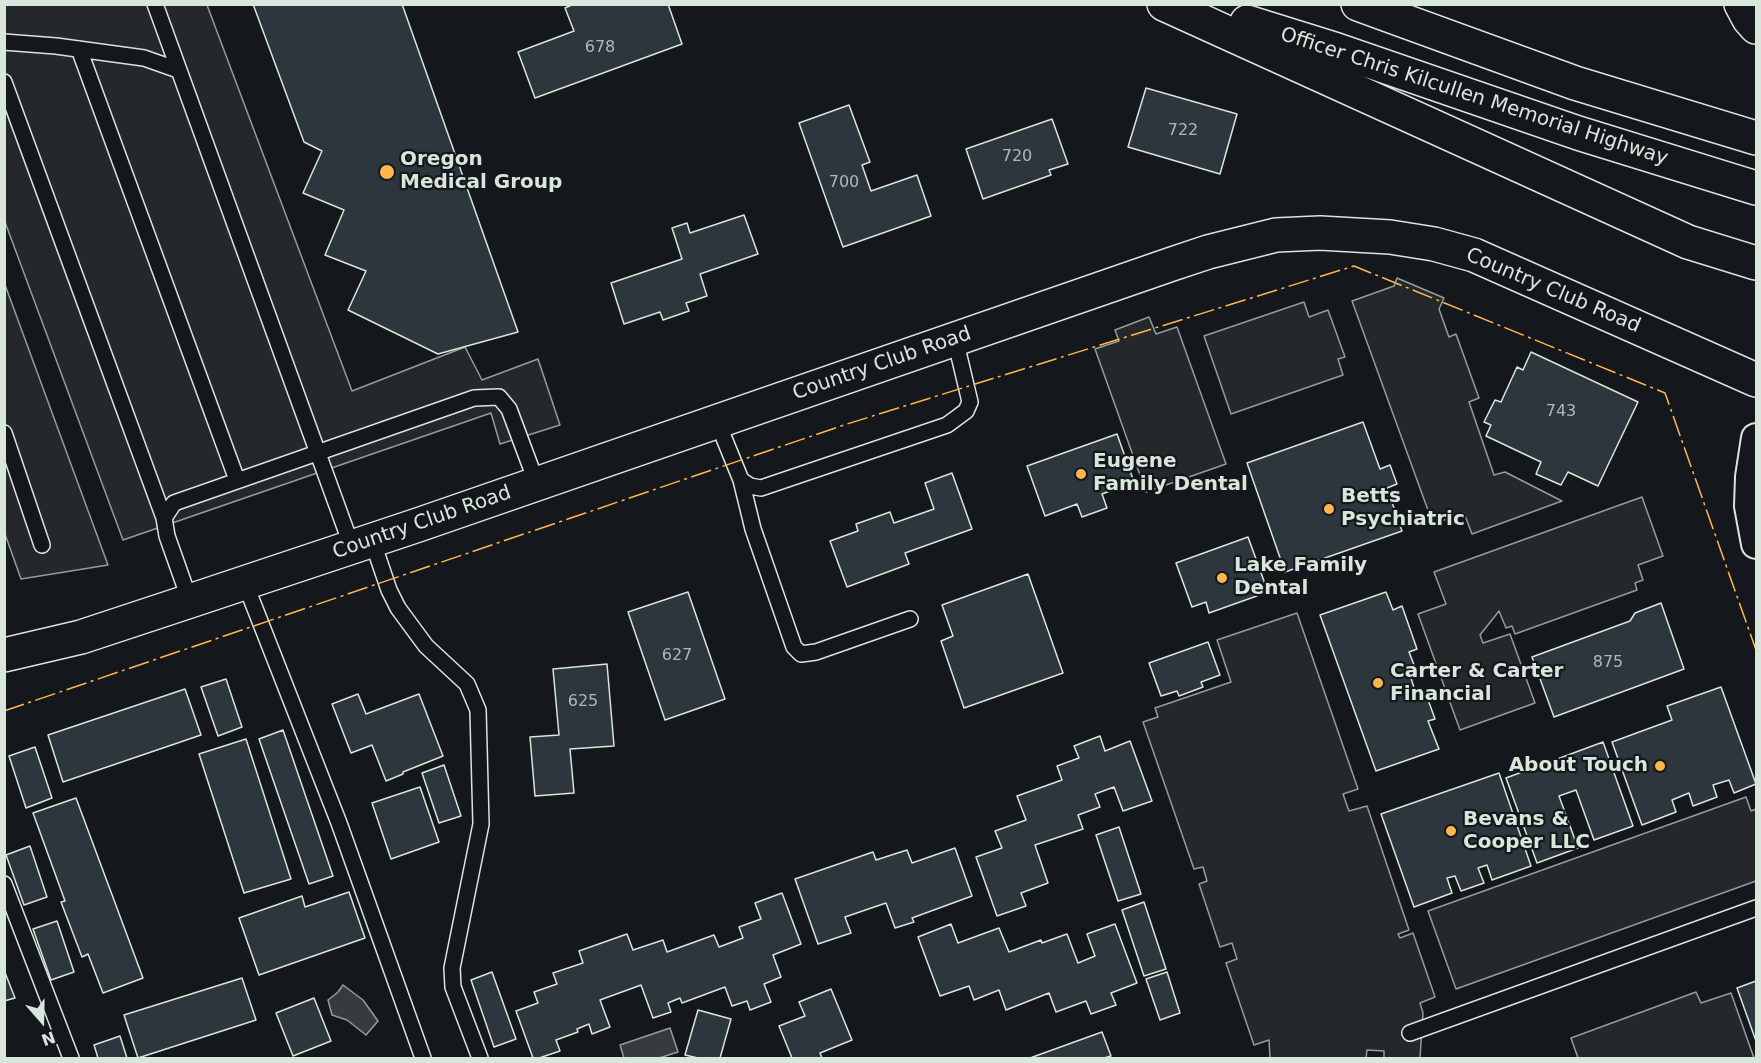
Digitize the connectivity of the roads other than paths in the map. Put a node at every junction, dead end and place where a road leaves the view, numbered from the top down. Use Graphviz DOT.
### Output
graph roads {
  1 [pos="154,4"];
  2 [pos="1164,4"];
  3 [pos="1191,4"];
  4 [pos="1358,4"];
  5 [pos="1741,4"];
  6 [pos="1756,27"];
  7 [pos="4,42"];
  8 [pos="79,49"];
  9 [pos="178,70"];
  10 [pos="4,82"];
  11 [pos="1756,138"];
  12 [pos="1756,188"];
  13 [pos="1756,263"];
  14 [pos="955,339"];
  15 [pos="1756,380"];
  16 [pos="717,421"];
  17 [pos="4,433"];
  18 [pos="1756,438"];
  19 [pos="319,452"];
  20 [pos="237,480"];
  21 [pos="741,480"];
  22 [pos="537,484"];
  23 [pos="164,518"];
  24 [pos="362,544"];
  25 [pos="1756,544"];
  26 [pos="42,546"];
  27 [pos="245,583"];
  28 [pos="190,601"];
  29 [pos="910,620"];
  30 [pos="4,655"];
  31 [pos="4,884"];
  32 [pos="1756,908"];
  33 [pos="1410,1033"];
  34 [pos="71,1059"];
  35 [pos="423,1059"];
  36 [pos="480,1059"];
  1 -- 9 [label="lane"];
  2 -- 13 [label="main road"];
  3 -- 12 [label="main road, Officer Chris Kilcullen Memorial Highway"];
  4 -- 11 [label="main road"];
  5 -- 6 [label="main road"];
  7 -- 8 [label="lane"];
  8 -- 9 [label="lane"];
  8 -- 20 [label="lane"];
  9 -- 19 [label="lane"];
  10 -- 23 [label="lane"];
  14 -- 15 [label="main road, Country Club Road"];
  14 -- 16 [label="main road, Country Club Road"];
  14 -- 21 [label="lane"];
  16 -- 21 [label="lane"];
  16 -- 22 [label="main road, Country Club Road"];
  17 -- 26 [label="lane"];
  18 -- 25 [label="street"];
  19 -- 20 [label="lane"];
  19 -- 22 [label="lane"];
  19 -- 24 [label="lane"];
  20 -- 23 [label="lane"];
  21 -- 29 [label="lane"];
  22 -- 24 [label="main road, Country Club Road"];
  23 -- 28 [label="lane"];
  24 -- 27 [label="main road, Country Club Road"];
  24 -- 36 [label="lane"];
  27 -- 28 [label="main road, Country Club Road"];
  27 -- 35 [label="lane"];
  28 -- 30 [label="main road, Country Club Road"];
  31 -- 34 [label="lane"];
  32 -- 33 [label="lane"];
}
